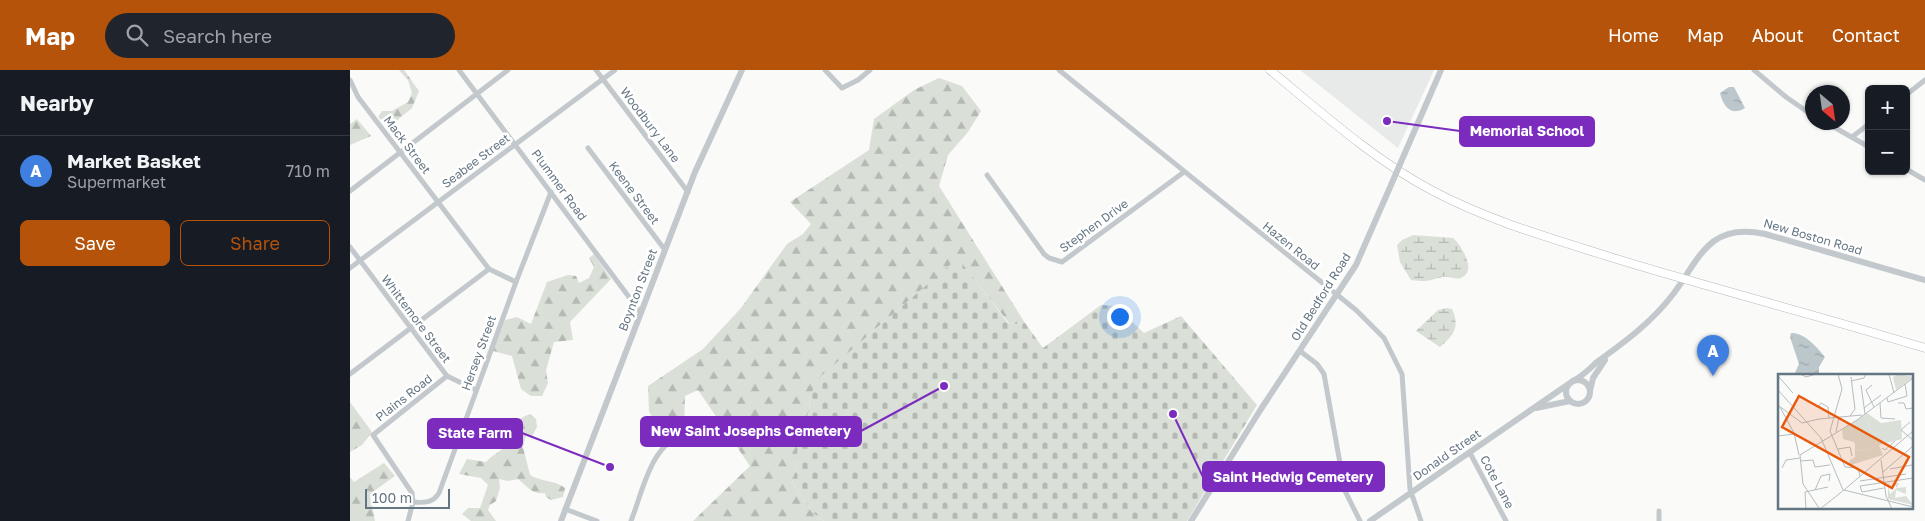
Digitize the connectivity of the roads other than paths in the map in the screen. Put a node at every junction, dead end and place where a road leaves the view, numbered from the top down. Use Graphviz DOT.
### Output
graph roads {
  1 [pos="459,70"];
  2 [pos="508,70"];
  3 [pos="596,70"];
  4 [pos="615,70"];
  5 [pos="742,70"];
  6 [pos="825,70"];
  7 [pos="870,70"];
  8 [pos="1059,70"];
  9 [pos="1270,70"];
  10 [pos="1441,70"];
  11 [pos="1755,70"];
  12 [pos="603,79"];
  13 [pos="350,80"];
  14 [pos="1925,80"];
  15 [pos="1910,92"];
  16 [pos="477,94"];
  17 [pos="1805,109"];
  18 [pos="1865,127"];
  19 [pos="1839,130"];
  20 [pos="1852,137"];
  21 [pos="516,144"];
  22 [pos="1865,145"];
  23 [pos="588,148"];
  24 [pos="400,152"];
  25 [pos="1910,171"];
  26 [pos="1184,172"];
  27 [pos="987,175"];
  28 [pos="1925,180"];
  29 [pos="350,190"];
  30 [pos="551,192"];
  31 [pos="688,192"];
  32 [pos="438,202"];
  33 [pos="350,247"];
  34 [pos="666,250"];
  35 [pos="360,260"];
  36 [pos="350,268"];
  37 [pos="489,269"];
  38 [pos="1684,280"];
  39 [pos="1925,280"];
  40 [pos="516,282"];
  41 [pos="1337,296"];
  42 [pos="641,313"];
  43 [pos="410,328"];
  44 [pos="1925,348"];
  45 [pos="1300,351"];
  46 [pos="1608,355"];
  47 [pos="350,374"];
  48 [pos="447,376"];
  49 [pos="1572,382"];
  50 [pos="476,390"];
  51 [pos="1590,392"];
  52 [pos="1570,401"];
  53 [pos="1536,408"];
  54 [pos="704,442"];
  55 [pos="1470,453"];
  56 [pos="1411,494"];
  57 [pos="413,502"];
  58 [pos="566,509"];
  59 [pos="1659,511"];
  60 [pos="408,521"];
  61 [pos="560,521"];
  62 [pos="598,521"];
  63 [pos="631,521"];
  64 [pos="1192,521"];
  65 [pos="1360,521"];
  66 [pos="1370,521"];
  67 [pos="1421,521"];
  68 [pos="1506,521"];
  69 [pos="1659,521"];
  1 -- 16 [label="street, Plummer Road"];
  2 -- 16 [label="street"];
  3 -- 12 [label="street, Woodbury Lane"];
  4 -- 12 [label="street, Seabee Street"];
  5 -- 31 [label="street, Boynton Street"];
  6 -- 7 [label="street"];
  8 -- 26 [label="street, Hazen Road"];
  9 -- 38 [label="main road"];
  10 -- 41 [label="street, Old Bedford Road, bridge"];
  11 -- 17 [label="street"];
  12 -- 21 [label="street, Seabee Street"];
  12 -- 31 [label="street, Woodbury Lane"];
  13 -- 24 [label="street, Mack Street"];
  14 -- 15 [label="street"];
  16 -- 21 [label="street, Plummer Road"];
  16 -- 24 [label="street"];
  18 -- 20 [label="street"];
  19 -- 20 [label="street"];
  20 -- 22 [label="street"];
  21 -- 30 [label="street, Plummer Road"];
  21 -- 32 [label="street, Seabee Street"];
  23 -- 34 [label="street, Keene Street"];
  24 -- 29 [label="street"];
  24 -- 32 [label="street, Mack Street"];
  25 -- 28 [label="street"];
  26 -- 27 [label="street, Stephen Drive"];
  26 -- 41 [label="street, Hazen Road"];
  30 -- 40 [label="street, Hersey Street"];
  30 -- 42 [label="street, Plummer Road"];
  31 -- 34 [label="street, Boynton Street"];
  32 -- 35 [label="street, Seabee Street"];
  32 -- 37 [label="street, Mack Street"];
  33 -- 35 [label="street, Whittemore Street"];
  34 -- 42 [label="street, Boynton Street"];
  35 -- 36 [label="street, Seabee Street"];
  35 -- 43 [label="street, Whittemore Street"];
  37 -- 40 [label="street, Mack Street"];
  37 -- 43 [label="street"];
  38 -- 39 [label="street, New Boston Road"];
  38 -- 44 [label="main road"];
  38 -- 46 [label="street, Donald Street"];
  40 -- 50 [label="street, Hersey Street"];
  41 -- 45 [label="street, Old Bedford Road"];
  41 -- 56 [label="street, Hazen Road"];
  42 -- 58 [label="street, Boynton Street"];
  43 -- 47 [label="street"];
  43 -- 48 [label="street, Whittemore Street"];
  45 -- 64 [label="street, Old Bedford Road"];
  45 -- 65 [label="street"];
  46 -- 49 [label="street, Donald Street"];
  46 -- 51 [label="street, Donald Street"];
  48 -- 50 [label="street, Whittemore Street"];
  48 -- 57 [label="street, Plains Road"];
  49 -- 51 [label="street"];
  49 -- 52 [label="street"];
  49 -- 53 [label="street, Donald Street"];
  50 -- 57 [label="street, Hersey Street"];
  51 -- 52 [label="street, Donald Street"];
  52 -- 53 [label="street, Donald Street"];
  53 -- 55 [label="street, Donald Street"];
  54 -- 63 [label="street"];
  55 -- 56 [label="street, Donald Street"];
  55 -- 68 [label="street, Cote Lane"];
  56 -- 66 [label="street, Donald Street"];
  56 -- 67 [label="street, Hazen Road"];
  57 -- 60 [label="street"];
  58 -- 61 [label="street, Boynton Street"];
  58 -- 62 [label="street"];
  59 -- 69 [label="street"];
}
